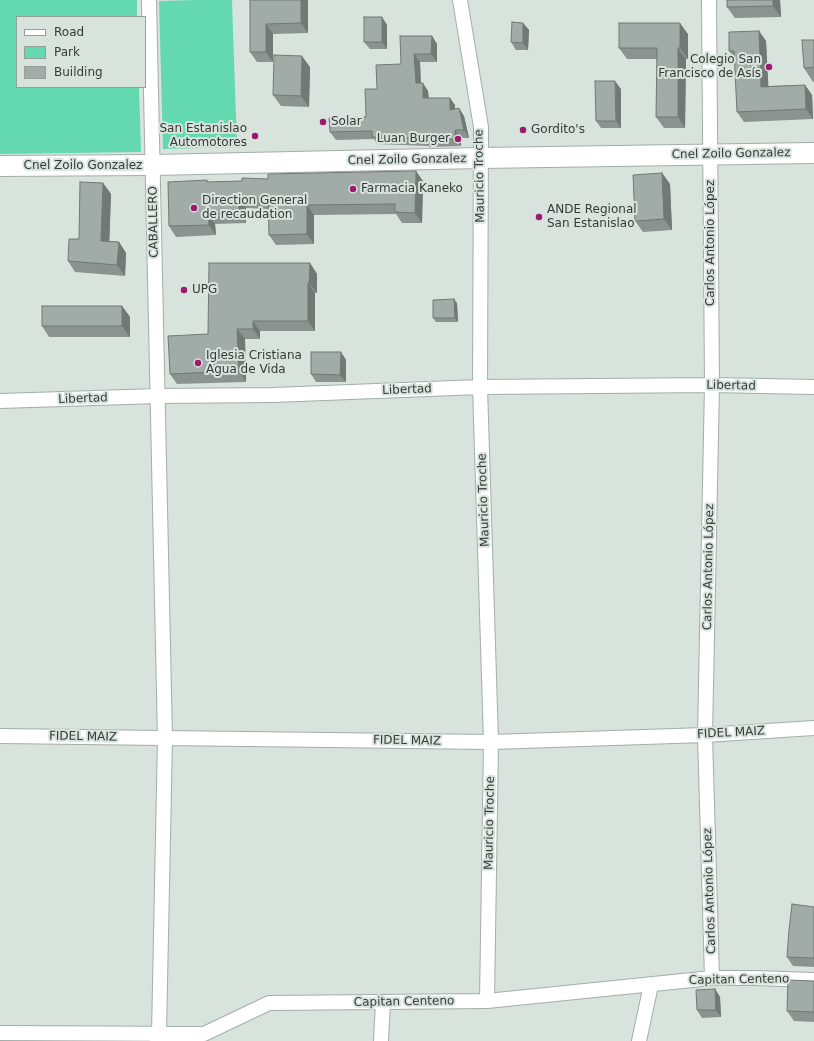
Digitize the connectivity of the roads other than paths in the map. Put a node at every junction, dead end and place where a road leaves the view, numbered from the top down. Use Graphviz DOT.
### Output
graph roads {
  1 [pos="150,0"];
  2 [pos="460,0"];
  3 [pos="709,0"];
  4 [pos="814,153"];
  5 [pos="711,155"];
  6 [pos="481,158"];
  7 [pos="152,165"];
  8 [pos="0,166"];
  9 [pos="712,385"];
  10 [pos="480,387"];
  11 [pos="814,387"];
  12 [pos="158,396"];
  13 [pos="0,401"];
  14 [pos="814,728"];
  15 [pos="705,734"];
  16 [pos="0,736"];
  17 [pos="165,738"];
  18 [pos="491,742"];
  19 [pos="712,978"];
  20 [pos="814,980"];
  21 [pos="651,985"];
  22 [pos="487,1001"];
  23 [pos="383,1002"];
  24 [pos="0,1033"];
  25 [pos="158,1037"];
  26 [pos="381,1041"];
  27 [pos="639,1041"];
  1 -- 7 [label="street, CABALLERO"];
  2 -- 6 [label="street, Mauricio Troche"];
  3 -- 5 [label="street, Carlos Antonio López"];
  4 -- 5 [label="main road, Cnel Zoilo Gonzalez"];
  5 -- 6 [label="main road, Cnel Zoilo Gonzalez"];
  5 -- 9 [label="street, Carlos Antonio López"];
  6 -- 7 [label="main road, Cnel Zoilo Gonzalez"];
  6 -- 10 [label="street, Mauricio Troche"];
  7 -- 8 [label="main road, Cnel Zoilo Gonzalez"];
  7 -- 12 [label="street, CABALLERO"];
  9 -- 10 [label="street, Libertad"];
  9 -- 11 [label="street, Libertad"];
  9 -- 15 [label="street, Carlos Antonio López"];
  10 -- 12 [label="street, Libertad"];
  10 -- 18 [label="street, Mauricio Troche"];
  12 -- 13 [label="street, Libertad"];
  12 -- 17 [label="street, CABALLERO"];
  14 -- 15 [label="street, FIDEL MAIZ"];
  15 -- 18 [label="street, FIDEL MAIZ"];
  15 -- 19 [label="street, Carlos Antonio López"];
  16 -- 17 [label="street, FIDEL MAIZ"];
  17 -- 18 [label="street, FIDEL MAIZ"];
  17 -- 25 [label="street, CABALLERO"];
  18 -- 22 [label="street, Mauricio Troche"];
  19 -- 20 [label="street, Capitan Centeno"];
  19 -- 21 [label="street, Capitan Centeno"];
  21 -- 22 [label="street, Capitan Centeno"];
  21 -- 27 [label="street"];
  22 -- 23 [label="street, Capitan Centeno"];
  23 -- 25 [label="street, Capitan Centeno"];
  23 -- 26 [label="street"];
  24 -- 25 [label="street, Capitan Centeno"];
}
